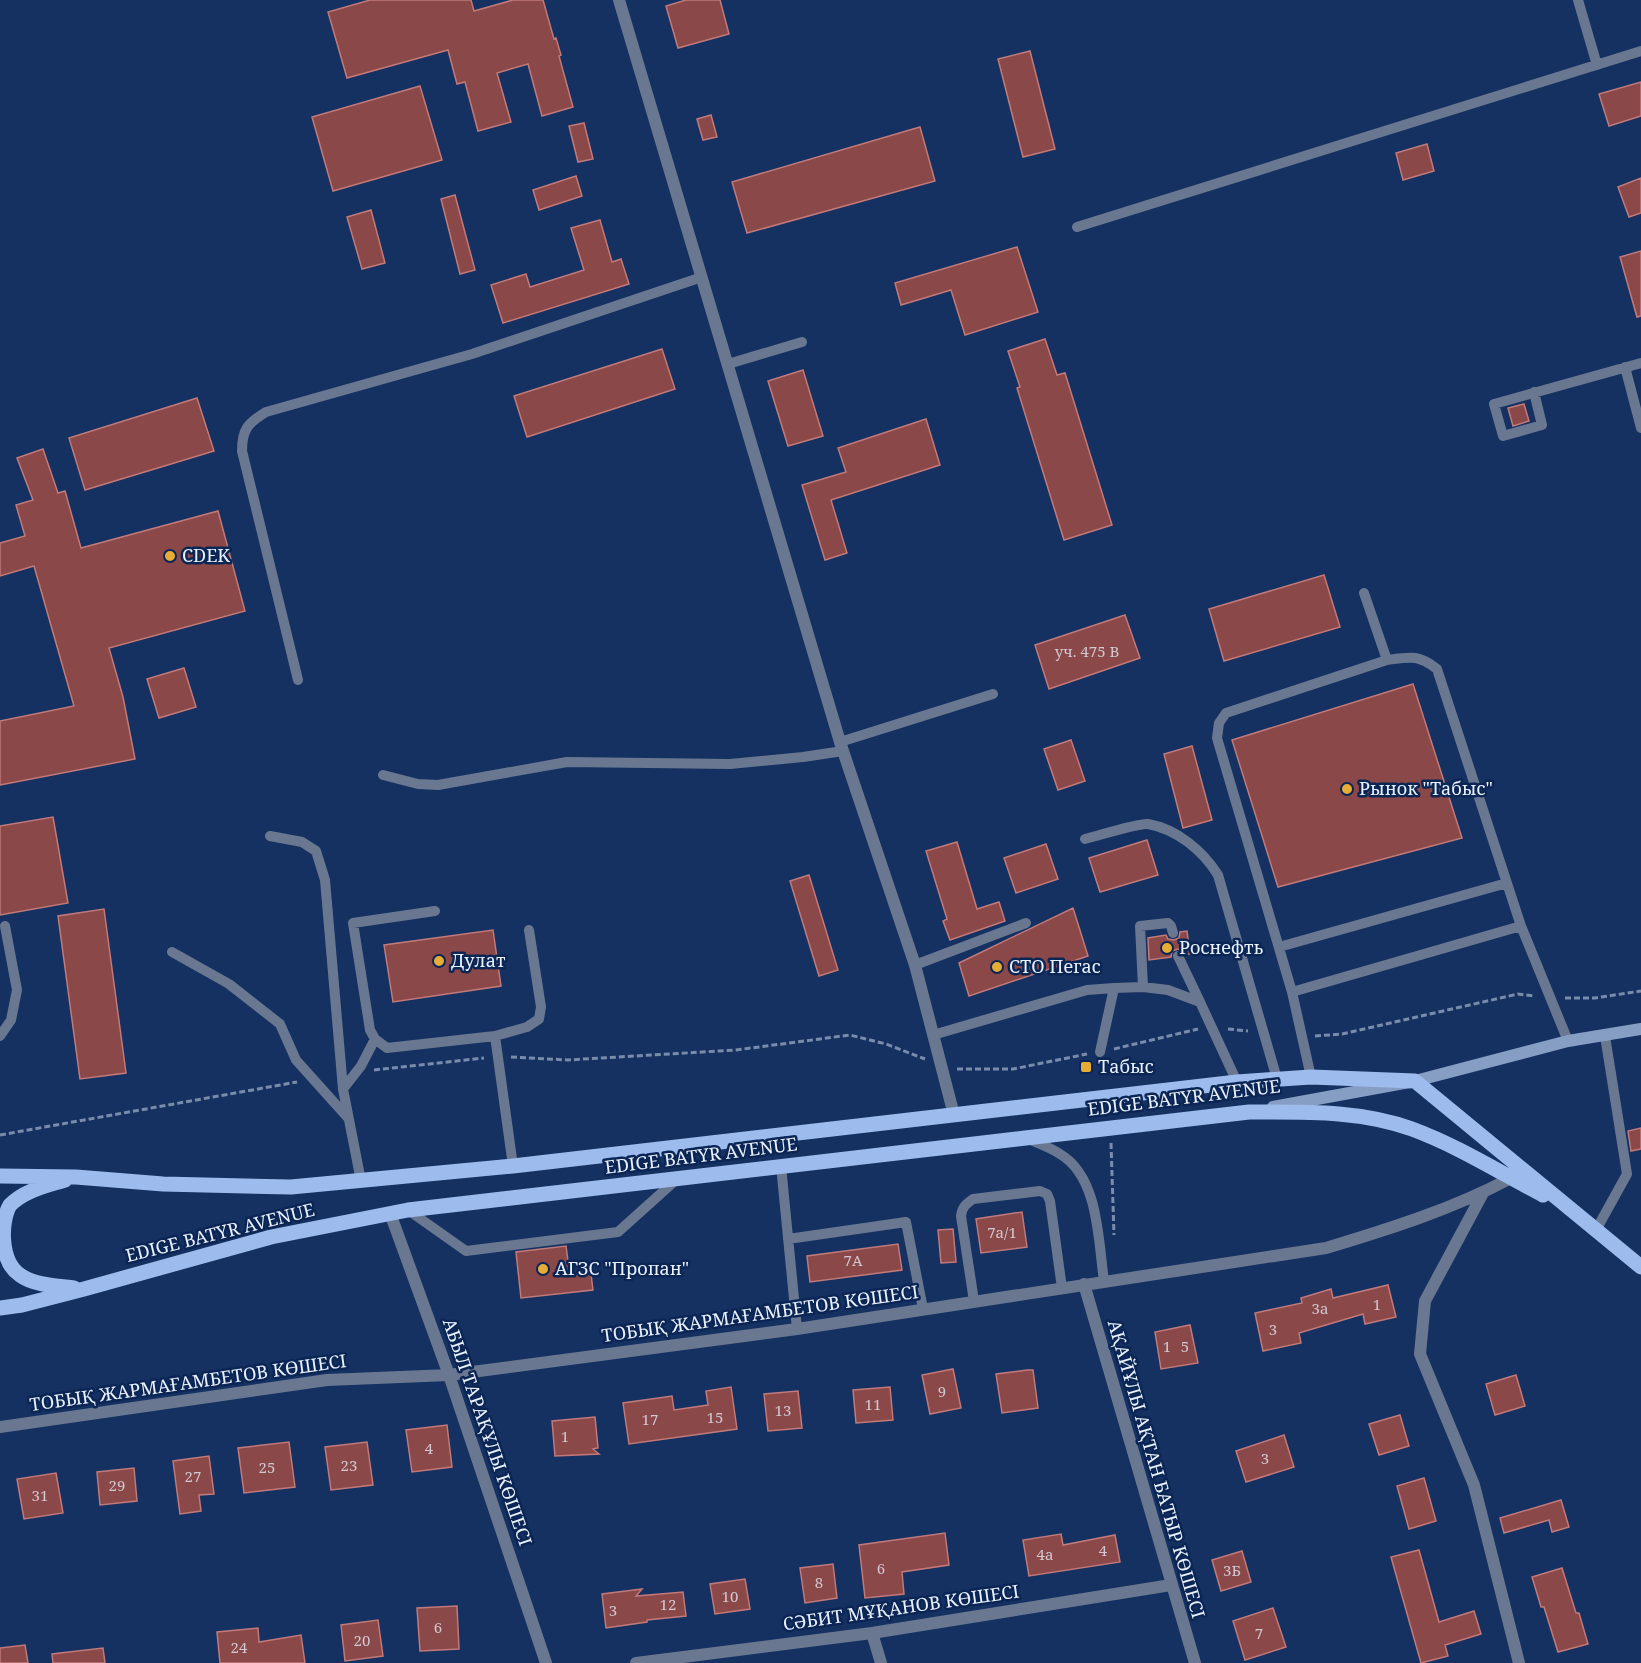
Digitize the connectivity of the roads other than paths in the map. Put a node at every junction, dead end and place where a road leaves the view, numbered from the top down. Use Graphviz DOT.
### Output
graph roads {
  1 [pos="619,0"];
  2 [pos="1578,0"];
  3 [pos="1641,51"];
  4 [pos="1597,65"];
  5 [pos="1077,226"];
  6 [pos="702,278"];
  7 [pos="802,342"];
  8 [pos="1641,363"];
  9 [pos="728,364"];
  10 [pos="1625,367"];
  11 [pos="1534,392"];
  12 [pos="1641,428"];
  13 [pos="1364,593"];
  14 [pos="1387,660"];
  15 [pos="298,680"];
  16 [pos="993,694"];
  17 [pos="842,746"];
  18 [pos="383,775"];
  19 [pos="270,836"];
  20 [pos="1085,839"];
  21 [pos="1507,883"];
  22 [pos="435,911"];
  23 [pos="1026,923"];
  24 [pos="5,926"];
  25 [pos="1521,926"];
  26 [pos="529,930"];
  27 [pos="1173,933"];
  28 [pos="1279,947"];
  29 [pos="172,952"];
  30 [pos="1178,956"];
  31 [pos="915,964"];
  32 [pos="1143,987"];
  33 [pos="1114,988"];
  34 [pos="1292,992"];
  35 [pos="1200,1002"];
  36 [pos="1641,1029"];
  37 [pos="933,1035"];
  38 [pos="0,1036"];
  39 [pos="495,1036"];
  40 [pos="1605,1036"];
  41 [pos="375,1039"];
  42 [pos="1568,1041"];
  43 [pos="1100,1052"];
  44 [pos="1311,1077"];
  45 [pos="1277,1079"];
  46 [pos="1415,1081"];
  47 [pos="1237,1082"];
  48 [pos="343,1089"];
  49 [pos="1249,1112"];
  50 [pos="954,1115"];
  51 [pos="350,1120"];
  52 [pos="1026,1138"];
  53 [pos="513,1166"];
  54 [pos="781,1166"];
  55 [pos="0,1176"];
  56 [pos="76,1177"];
  57 [pos="678,1178"];
  58 [pos="1511,1179"];
  59 [pos="360,1181"];
  60 [pos="1483,1193"];
  61 [pos="1570,1209"];
  62 [pos="408,1210"];
  63 [pos="390,1213"];
  64 [pos="1596,1230"];
  65 [pos="788,1239"];
  66 [pos="1641,1267"];
  67 [pos="1104,1281"];
  68 [pos="1084,1284"];
  69 [pos="1062,1288"];
  70 [pos="84,1289"];
  71 [pos="974,1301"];
  72 [pos="0,1308"];
  73 [pos="923,1309"];
  74 [pos="797,1329"];
  75 [pos="449,1375"];
  76 [pos="0,1427"];
  77 [pos="1171,1585"];
  78 [pos="872,1633"];
  79 [pos="546,1663"];
  80 [pos="636,1663"];
  81 [pos="881,1663"];
  82 [pos="1194,1663"];
  83 [pos="1519,1663"];
  1 -- 6 [label="street"];
  2 -- 4 [label="lane"];
  3 -- 4 [label="lane"];
  4 -- 5 [label="lane"];
  6 -- 9 [label="street"];
  6 -- 15 [label="lane"];
  7 -- 9 [label="lane"];
  8 -- 10 [label="lane"];
  9 -- 17 [label="street"];
  10 -- 11 [label="lane"];
  10 -- 12 [label="lane"];
  11 -- 11 [label="lane"];
  13 -- 14 [label="lane"];
  14 -- 21 [label="lane"];
  14 -- 28 [label="lane"];
  16 -- 17 [label="lane"];
  17 -- 18 [label="lane"];
  17 -- 31 [label="street"];
  19 -- 48 [label="lane"];
  20 -- 45 [label="lane"];
  21 -- 25 [label="lane"];
  21 -- 28 [label="lane"];
  22 -- 41 [label="lane"];
  23 -- 31 [label="lane"];
  24 -- 38 [label="lane"];
  25 -- 34 [label="lane"];
  25 -- 42 [label="lane"];
  26 -- 39 [label="lane"];
  27 -- 32 [label="lane"];
  28 -- 34 [label="lane"];
  29 -- 51 [label="lane"];
  30 -- 35 [label="lane"];
  31 -- 37 [label="street"];
  32 -- 33 [label="lane"];
  32 -- 35 [label="lane"];
  33 -- 37 [label="lane"];
  33 -- 43 [label="lane"];
  34 -- 44 [label="lane"];
  35 -- 47 [label="lane"];
  36 -- 40 [label="main road, EDIGE BATYR AVENUE"];
  37 -- 50 [label="street"];
  39 -- 41 [label="lane"];
  39 -- 53 [label="lane"];
  40 -- 42 [label="main road, EDIGE BATYR AVENUE"];
  40 -- 64 [label="lane"];
  41 -- 48 [label="lane"];
  42 -- 46 [label="main road, EDIGE BATYR AVENUE"];
  44 -- 45 [label="main road, EDIGE BATYR AVENUE"];
  44 -- 46 [label="main road, EDIGE BATYR AVENUE"];
  45 -- 47 [label="main road, EDIGE BATYR AVENUE"];
  46 -- 49 [label="main road, EDIGE BATYR AVENUE"];
  46 -- 61 [label="main road"];
  47 -- 50 [label="main road, EDIGE BATYR AVENUE"];
  48 -- 51 [label="lane"];
  49 -- 52 [label="main road, EDIGE BATYR AVENUE"];
  49 -- 58 [label="main road"];
  50 -- 53 [label="main road, EDIGE BATYR AVENUE"];
  51 -- 59 [label="lane"];
  52 -- 54 [label="main road, EDIGE BATYR AVENUE"];
  52 -- 67 [label="lane"];
  53 -- 59 [label="main road, EDIGE BATYR AVENUE"];
  54 -- 57 [label="main road, EDIGE BATYR AVENUE"];
  54 -- 65 [label="lane"];
  55 -- 56 [label="main road, EDIGE BATYR AVENUE"];
  56 -- 59 [label="main road, EDIGE BATYR AVENUE"];
  56 -- 70 [label="main road"];
  57 -- 62 [label="main road, EDIGE BATYR AVENUE"];
  57 -- 62 [label="lane"];
  58 -- 60 [label="street, ТОБЫҚ ЖАРМАҒАМБЕТОВ КӨШЕСІ"];
  58 -- 61 [label="main road"];
  60 -- 67 [label="street, ТОБЫҚ ЖАРМАҒАМБЕТОВ КӨШЕСІ"];
  60 -- 83 [label="street"];
  61 -- 64 [label="main road"];
  62 -- 63 [label="main road, EDIGE BATYR AVENUE"];
  63 -- 70 [label="main road, EDIGE BATYR AVENUE"];
  63 -- 75 [label="street, АБЫЛ ТАРАҚҰЛЫ КӨШЕСІ"];
  64 -- 66 [label="main road"];
  65 -- 73 [label="lane"];
  65 -- 74 [label="lane"];
  67 -- 68 [label="street, ТОБЫҚ ЖАРМАҒАМБЕТОВ КӨШЕСІ"];
  68 -- 69 [label="street, ТОБЫҚ ЖАРМАҒАМБЕТОВ КӨШЕСІ"];
  68 -- 77 [label="street, АҚАЙҰЛЫ АҚТАН БАТЫР КӨШЕСІ"];
  69 -- 71 [label="street, ТОБЫҚ ЖАРМАҒАМБЕТОВ КӨШЕСІ"];
  69 -- 71 [label="lane"];
  70 -- 72 [label="main road, EDIGE BATYR AVENUE"];
  71 -- 73 [label="street, ТОБЫҚ ЖАРМАҒАМБЕТОВ КӨШЕСІ"];
  73 -- 74 [label="street, ТОБЫҚ ЖАРМАҒАМБЕТОВ КӨШЕСІ"];
  74 -- 75 [label="street, ТОБЫҚ ЖАРМАҒАМБЕТОВ КӨШЕСІ"];
  75 -- 76 [label="street, ТОБЫҚ ЖАРМАҒАМБЕТОВ КӨШЕСІ"];
  75 -- 79 [label="street, АБЫЛ ТАРАҚҰЛЫ КӨШЕСІ"];
  77 -- 78 [label="street, СӘБИТ МҰҚАНОВ КӨШЕСІ"];
  77 -- 82 [label="street, АҚАЙҰЛЫ АҚТАН БАТЫР КӨШЕСІ"];
  78 -- 80 [label="street, СӘБИТ МҰҚАНОВ КӨШЕСІ"];
  78 -- 81 [label="street"];
}
